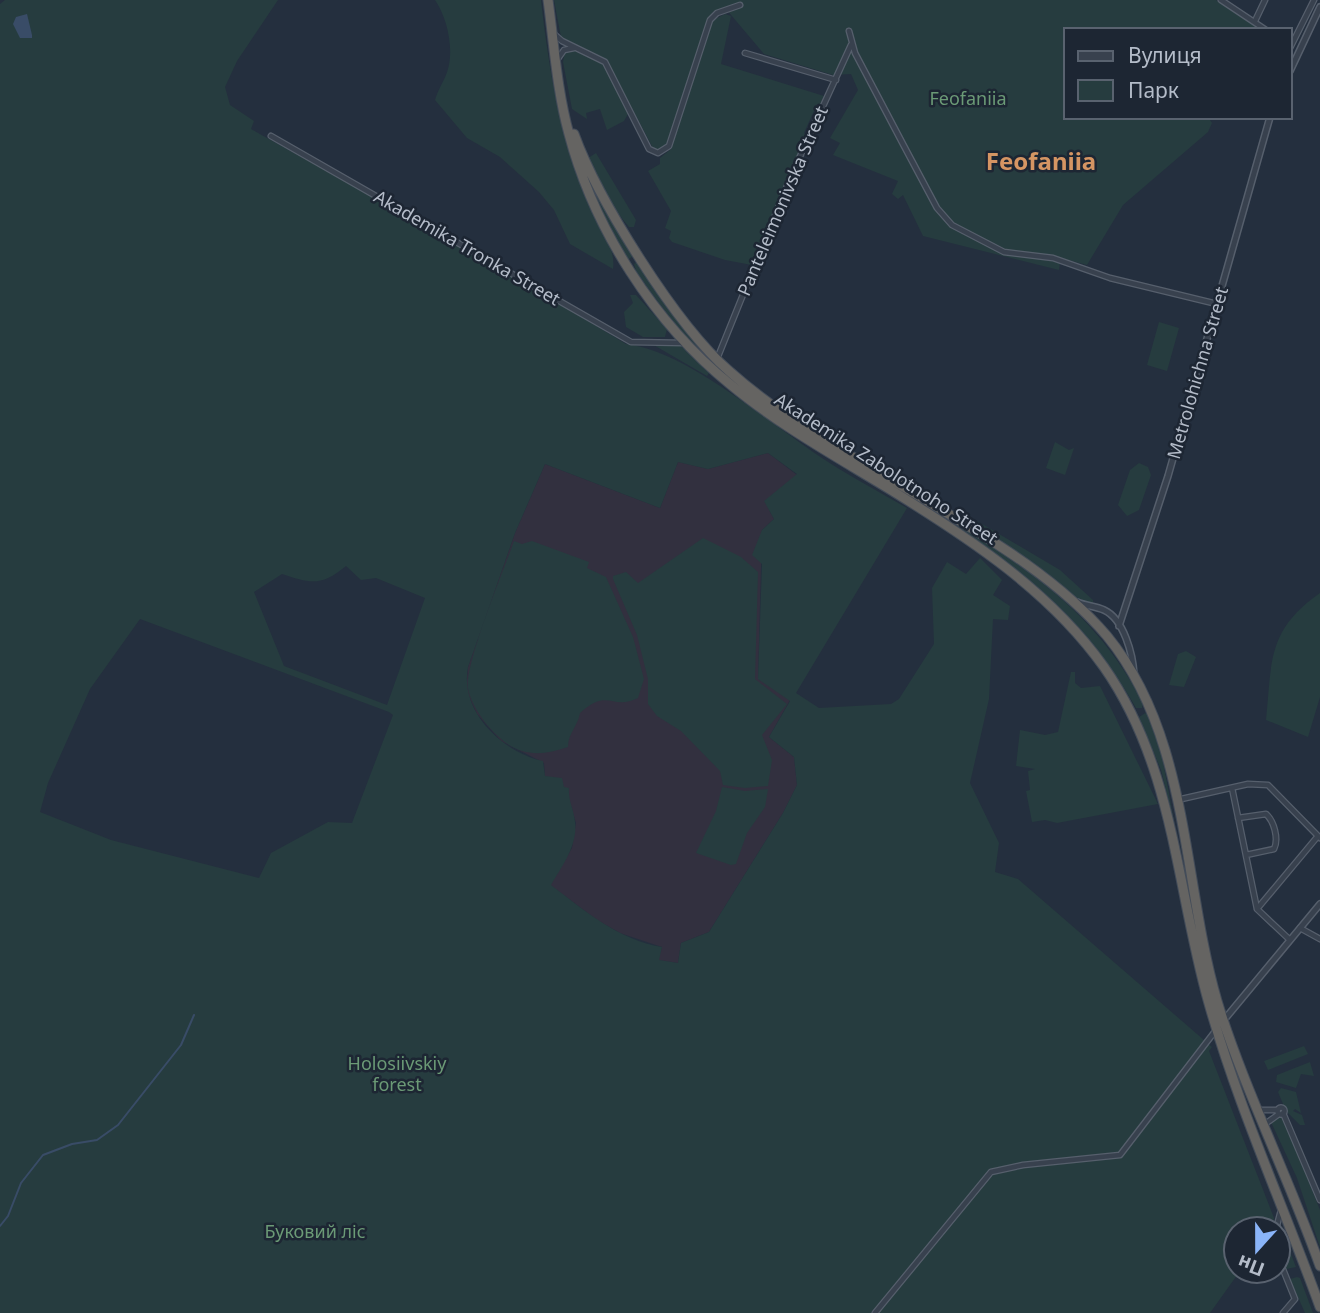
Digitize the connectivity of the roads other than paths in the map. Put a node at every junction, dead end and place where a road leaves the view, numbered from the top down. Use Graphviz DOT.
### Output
graph roads {
  1 [pos="548,0"];
  2 [pos="1221,0"];
  3 [pos="1265,0"];
  4 [pos="1314,0"];
  5 [pos="740,5"];
  6 [pos="1320,7"];
  7 [pos="1255,22"];
  8 [pos="1263,28"];
  9 [pos="849,31"];
  10 [pos="552,33"];
  11 [pos="852,44"];
  12 [pos="1292,46"];
  13 [pos="578,49"];
  14 [pos="745,53"];
  15 [pos="557,62"];
  16 [pos="1292,67"];
  17 [pos="836,80"];
  18 [pos="564,102"];
  19 [pos="1269,119"];
  20 [pos="271,136"];
  21 [pos="642,258"];
  22 [pos="630,269"];
  23 [pos="1217,304"];
  24 [pos="671,323"];
  25 [pos="667,341"];
  26 [pos="690,345"];
  27 [pos="717,359"];
  28 [pos="1069,599"];
  29 [pos="1119,626"];
  30 [pos="1135,678"];
  31 [pos="1147,701"];
  32 [pos="1129,708"];
  33 [pos="1232,788"];
  34 [pos="1176,801"];
  35 [pos="1238,818"];
  36 [pos="1319,837"];
  37 [pos="1246,855"];
  38 [pos="1320,904"];
  39 [pos="1257,909"];
  40 [pos="1300,928"];
  41 [pos="1320,939"];
  42 [pos="1290,940"];
  43 [pos="1224,1020"];
  44 [pos="1217,1029"];
  45 [pos="1259,1110"];
  46 [pos="1280,1112"];
  47 [pos="1265,1124"];
  48 [pos="1320,1200"];
  49 [pos="1283,1206"];
  50 [pos="1281,1215"];
  51 [pos="1292,1237"];
  52 [pos="1295,1239"];
  53 [pos="1320,1266"];
  54 [pos="1290,1285"];
  55 [pos="1320,1307"];
  56 [pos="875,1313"];
  57 [pos="1283,1313"];
  1 -- 10 [label="highway, Akademika Zabolotnoho Street"];
  2 -- 7 [label="street"];
  3 -- 7 [label="street"];
  4 -- 12 [label="street"];
  5 -- 13 [label="street"];
  6 -- 16 [label="street"];
  7 -- 8 [label="street"];
  9 -- 11 [label="street"];
  10 -- 13 [label="street"];
  10 -- 15 [label="highway, Akademika Zabolotnoho Street"];
  11 -- 17 [label="street, Panteleimonivska Street"];
  11 -- 23 [label="street"];
  13 -- 15 [label="street"];
  14 -- 17 [label="street"];
  15 -- 18 [label="highway, Akademika Zabolotnoho Street"];
  17 -- 27 [label="street, Panteleimonivska Street"];
  18 -- 21 [label="highway, Akademika Zabolotnoho Street"];
  18 -- 22 [label="highway, Akademika Zabolotnoho Street"];
  19 -- 23 [label="street, Metrolohichna Street"];
  20 -- 25 [label="street, Akademika Tronka Street"];
  21 -- 22 [label="highway"];
  21 -- 27 [label="highway, Akademika Zabolotnoho Street"];
  22 -- 24 [label="highway, Akademika Zabolotnoho Street"];
  23 -- 29 [label="street, Metrolohichna Street"];
  24 -- 25 [label="street"];
  24 -- 26 [label="highway, Akademika Zabolotnoho Street"];
  25 -- 26 [label="street, Akademika Tronka Street"];
  26 -- 32 [label="highway, Akademika Zabolotnoho Street"];
  27 -- 28 [label="highway, Akademika Zabolotnoho Street"];
  28 -- 29 [label="street"];
  28 -- 30 [label="highway, Akademika Zabolotnoho Street"];
  29 -- 30 [label="street"];
  30 -- 31 [label="highway, Akademika Zabolotnoho Street"];
  31 -- 32 [label="highway"];
  31 -- 34 [label="highway, Akademika Zabolotnoho Street"];
  32 -- 44 [label="highway, Akademika Zabolotnoho Street"];
  33 -- 34 [label="street"];
  33 -- 35 [label="street"];
  33 -- 36 [label="street"];
  34 -- 43 [label="highway, Akademika Zabolotnoho Street"];
  35 -- 37 [label="street"];
  35 -- 37 [label="street"];
  36 -- 39 [label="street"];
  37 -- 39 [label="street"];
  38 -- 40 [label="street"];
  39 -- 42 [label="street"];
  40 -- 41 [label="street"];
  40 -- 42 [label="street"];
  42 -- 43 [label="street"];
  43 -- 44 [label="street"];
  43 -- 45 [label="highway, Akademika Zabolotnoho Street"];
  44 -- 49 [label="highway, Akademika Zabolotnoho Street"];
  44 -- 56 [label="street"];
  45 -- 46 [label="street"];
  45 -- 47 [label="highway, Akademika Zabolotnoho Street"];
  46 -- 47 [label="street"];
  46 -- 48 [label="street"];
  47 -- 53 [label="highway, Akademika Zabolotnoho Street"];
  49 -- 50 [label="street"];
  49 -- 52 [label="highway, Akademika Zabolotnoho Street"];
  51 -- 52 [label="street"];
  52 -- 55 [label="highway, Akademika Zabolotnoho Street"];
  54 -- 57 [label="street"];
}
